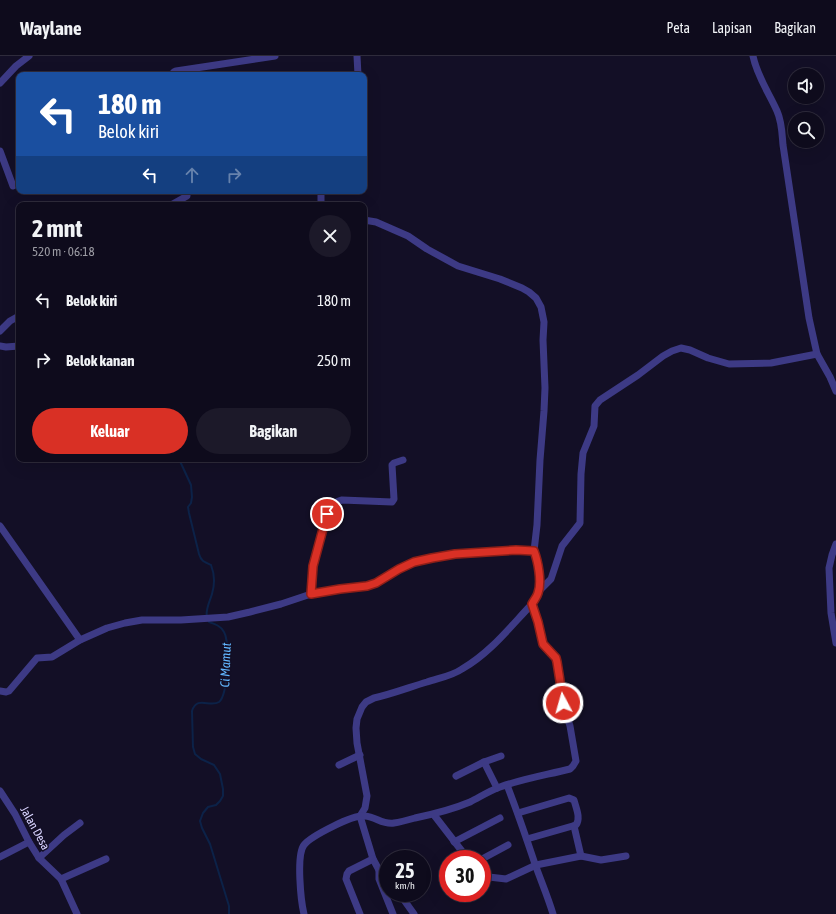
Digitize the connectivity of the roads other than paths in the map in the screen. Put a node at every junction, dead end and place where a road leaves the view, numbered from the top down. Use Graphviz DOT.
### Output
graph roads {
  1 [pos="29,56"];
  2 [pos="275,56"];
  3 [pos="356,56"];
  4 [pos="753,56"];
  5 [pos="174,72"];
  6 [pos="358,72"];
  7 [pos="0,83"];
  8 [pos="0,151"];
  9 [pos="14,186"];
  10 [pos="186,194"];
  11 [pos="177,202"];
  12 [pos="367,220"];
  13 [pos="16,318"];
  14 [pos="0,331"];
  15 [pos="0,346"];
  16 [pos="16,346"];
  17 [pos="817,354"];
  18 [pos="836,391"];
  19 [pos="403,460"];
  20 [pos="0,526"];
  21 [pos="836,544"];
  22 [pos="534,551"];
  23 [pos="538,592"];
  24 [pos="311,594"];
  25 [pos="532,604"];
  26 [pos="80,640"];
  27 [pos="836,643"];
  28 [pos="0,691"];
  29 [pos="360,755"];
  30 [pos="501,756"];
  31 [pos="484,762"];
  32 [pos="339,765"];
  33 [pos="456,776"];
  34 [pos="507,785"];
  35 [pos="497,788"];
  36 [pos="0,791"];
  37 [pos="518,813"];
  38 [pos="434,815"];
  39 [pos="360,816"];
  40 [pos="500,818"];
  41 [pos="80,823"];
  42 [pos="574,826"];
  43 [pos="527,839"];
  44 [pos="29,842"];
  45 [pos="454,842"];
  46 [pos="508,845"];
  47 [pos="461,850"];
  48 [pos="491,854"];
  49 [pos="0,856"];
  50 [pos="581,856"];
  51 [pos="626,856"];
  52 [pos="39,858"];
  53 [pos="106,859"];
  54 [pos="373,860"];
  55 [pos="536,865"];
  56 [pos="379,870"];
  57 [pos="491,877"];
  58 [pos="61,879"];
  59 [pos="388,902"];
  60 [pos="405,902"];
  61 [pos="77,914"];
  62 [pos="304,914"];
  63 [pos="360,914"];
  64 [pos="393,914"];
  65 [pos="412,914"];
  66 [pos="553,914"];
  1 -- 7 [label="street"];
  2 -- 5 [label="street"];
  3 -- 6 [label="street"];
  4 -- 17 [label="street"];
  8 -- 9 [label="street"];
  10 -- 11 [label="street"];
  12 -- 22 [label="street"];
  13 -- 14 [label="street"];
  15 -- 16 [label="street"];
  17 -- 18 [label="street"];
  17 -- 23 [label="street"];
  19 -- 24 [label="street"];
  20 -- 26 [label="street"];
  21 -- 27 [label="street"];
  22 -- 23 [label="street"];
  22 -- 24 [label="street"];
  23 -- 25 [label="street"];
  24 -- 26 [label="street"];
  25 -- 29 [label="street"];
  25 -- 34 [label="street"];
  26 -- 28 [label="street"];
  29 -- 32 [label="street"];
  29 -- 39 [label="street"];
  30 -- 31 [label="street"];
  31 -- 33 [label="street"];
  31 -- 35 [label="street"];
  34 -- 35 [label="street"];
  34 -- 37 [label="street"];
  35 -- 38 [label="street"];
  36 -- 44 [label="street, Jalan Desa"];
  37 -- 42 [label="street"];
  37 -- 43 [label="street"];
  38 -- 39 [label="street"];
  38 -- 45 [label="street"];
  39 -- 54 [label="street"];
  39 -- 62 [label="street"];
  40 -- 45 [label="street"];
  41 -- 52 [label="street"];
  42 -- 43 [label="street"];
  42 -- 50 [label="street"];
  43 -- 55 [label="street"];
  44 -- 49 [label="street"];
  44 -- 52 [label="street, Jalan Desa"];
  45 -- 47 [label="street"];
  46 -- 48 [label="street"];
  50 -- 51 [label="street"];
  50 -- 55 [label="street"];
  52 -- 58 [label="street, Jalan Desa"];
  53 -- 58 [label="street"];
  54 -- 56 [label="street"];
  54 -- 63 [label="street"];
  55 -- 57 [label="street"];
  55 -- 66 [label="street"];
  58 -- 61 [label="street, Jalan Desa"];
  59 -- 64 [label="street"];
  60 -- 65 [label="street"];
}
